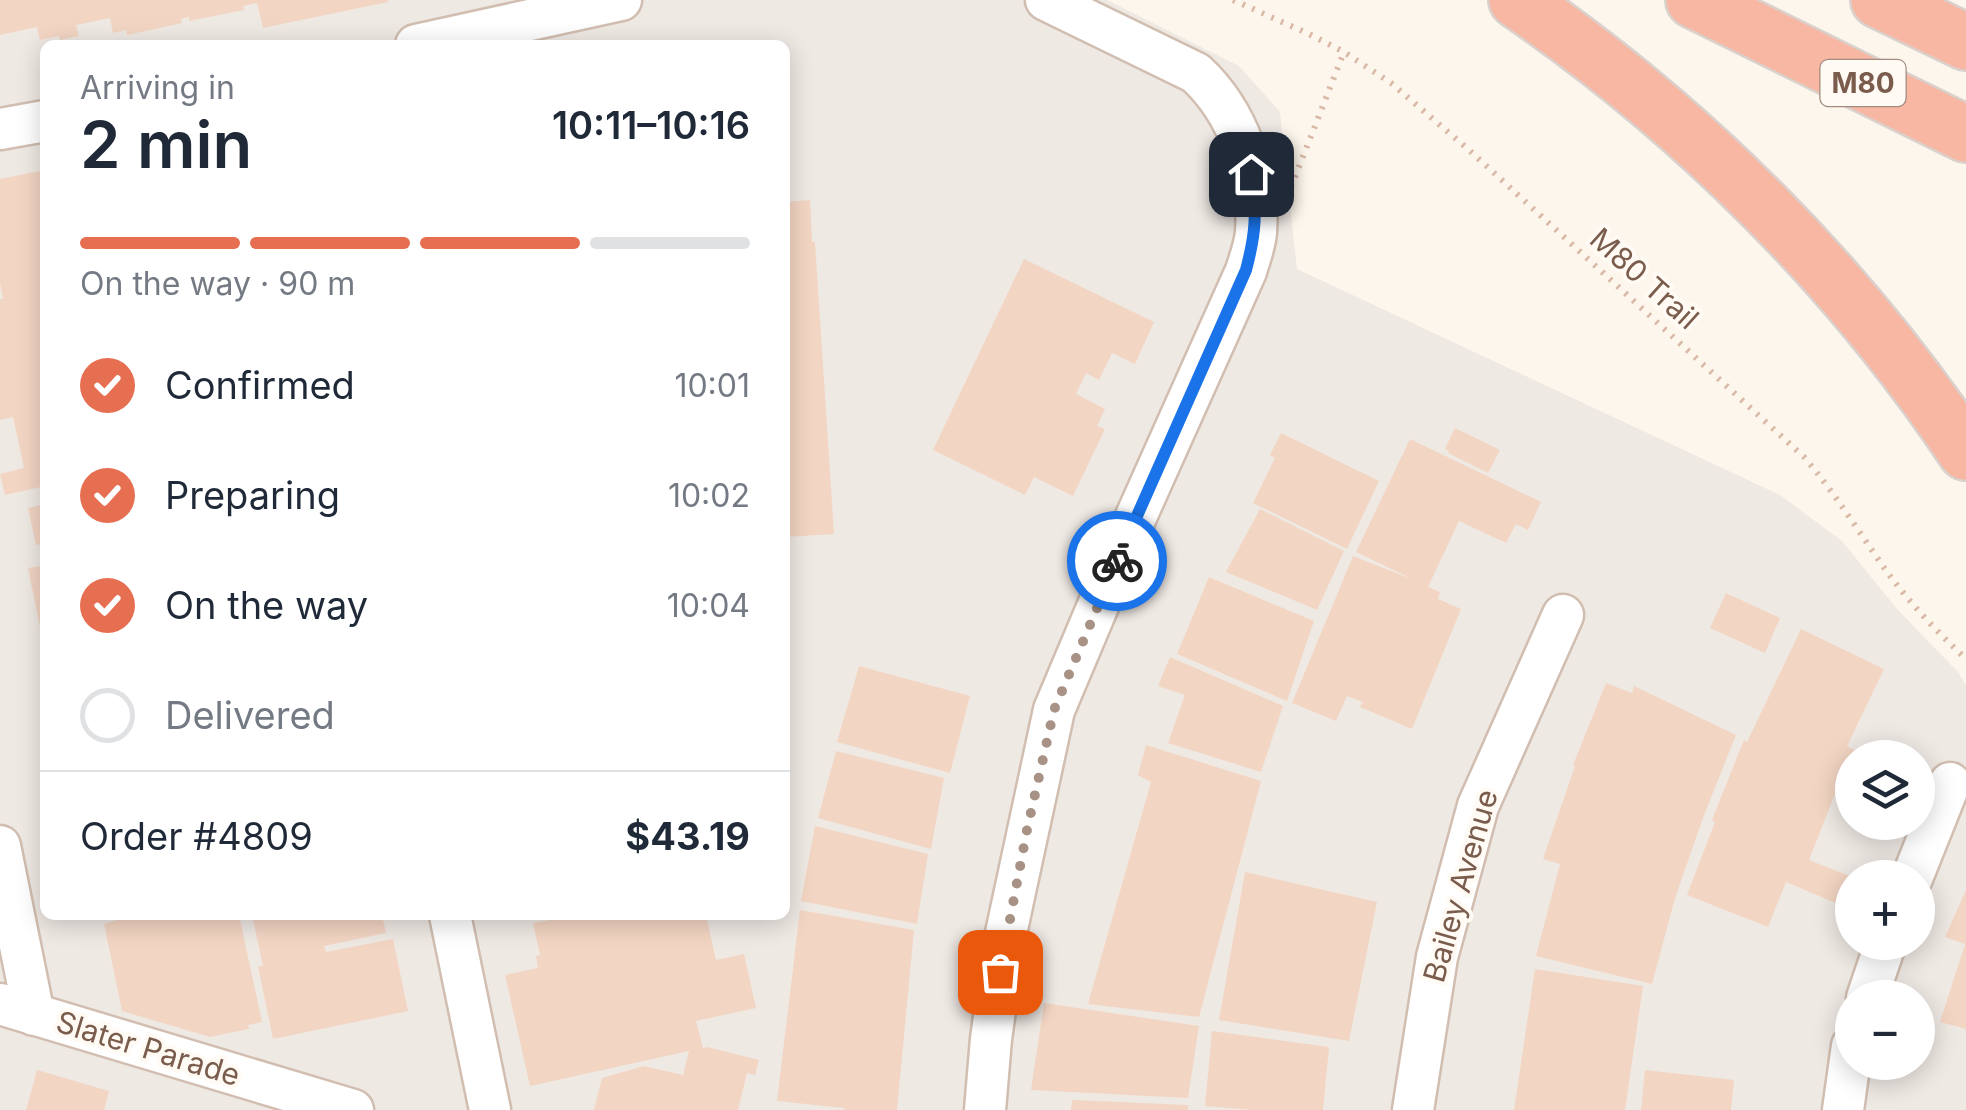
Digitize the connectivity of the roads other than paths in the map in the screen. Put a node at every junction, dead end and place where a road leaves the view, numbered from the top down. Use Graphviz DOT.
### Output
graph roads {
  1 [pos="621,0"];
  2 [pos="1046,0"];
  3 [pos="1517,0"];
  4 [pos="1694,0"];
  5 [pos="1880,0"];
  6 [pos="439,40"];
  7 [pos="1966,42"];
  8 [pos="40,122"];
  9 [pos="0,130"];
  10 [pos="1966,134"];
  11 [pos="1966,452"];
  12 [pos="1563,615"];
  13 [pos="1950,783"];
  14 [pos="0,846"];
  15 [pos="1919,860"];
  16 [pos="451,920"];
  17 [pos="17,1009"];
  18 [pos="1847,1080"];
  19 [pos="353,1110"];
  20 [pos="490,1110"];
  21 [pos="985,1110"];
  22 [pos="1413,1110"];
  23 [pos="1843,1110"];
  1 -- 6 [label="street"];
  2 -- 21 [label="street"];
  3 -- 11 [label="highway"];
  4 -- 10 [label="highway, M80"];
  5 -- 7 [label="highway, M80"];
  8 -- 9 [label="street"];
  12 -- 22 [label="street, Bailey Avenue"];
  13 -- 15 [label="street"];
  14 -- 17 [label="street"];
  16 -- 20 [label="street"];
  17 -- 19 [label="street, Slater Parade"];
  18 -- 23 [label="street"];
}
